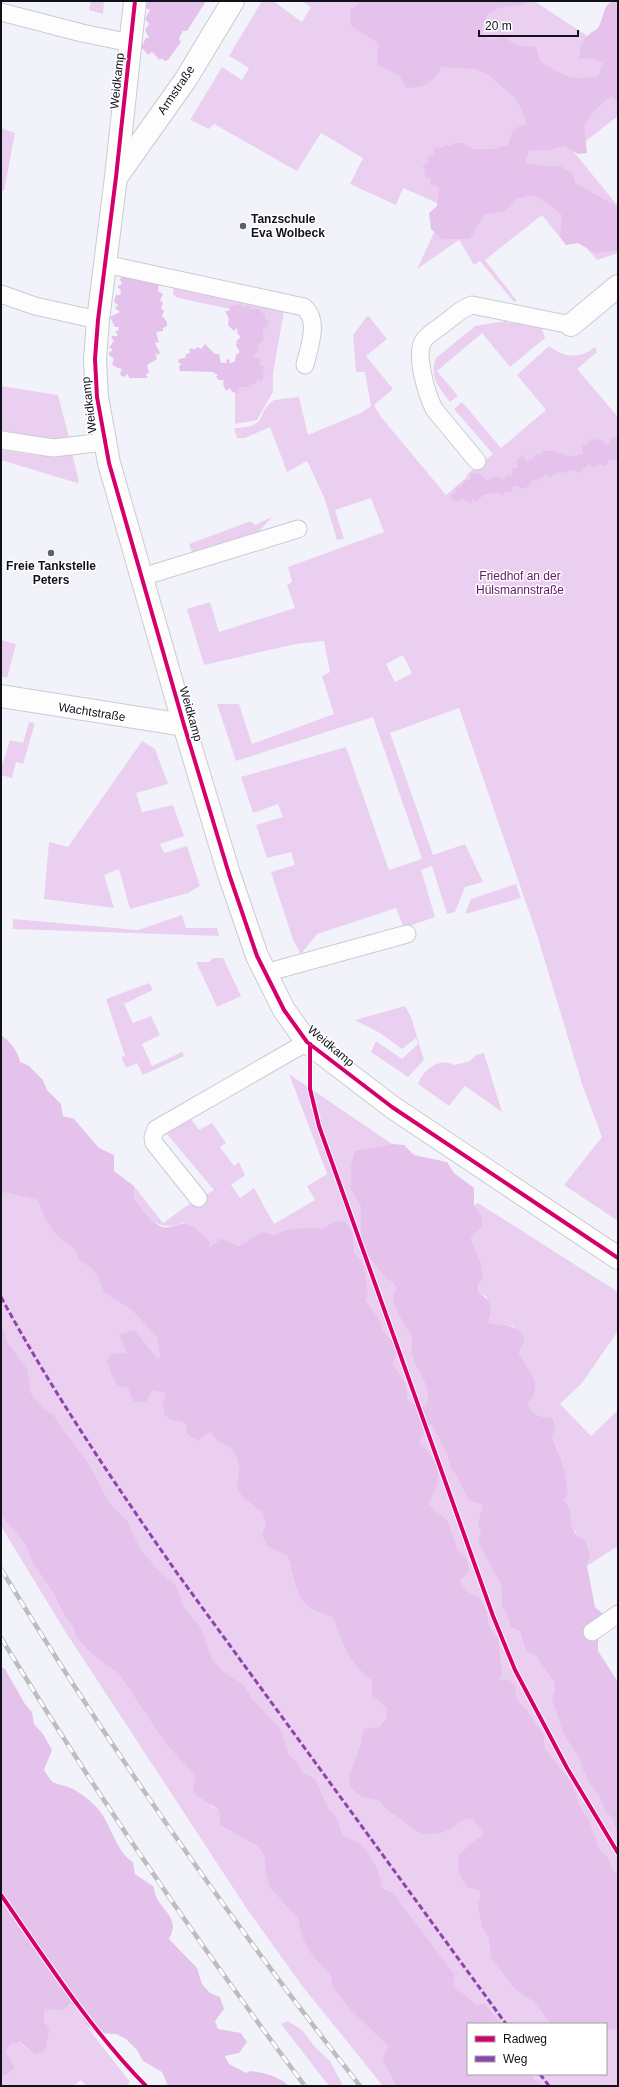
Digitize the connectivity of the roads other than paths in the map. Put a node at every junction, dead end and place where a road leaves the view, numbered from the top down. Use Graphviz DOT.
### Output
graph roads {
  1 [pos="135,1"];
  2 [pos="233,1"];
  3 [pos="1,12"];
  4 [pos="131,43"];
  5 [pos="116,178"];
  6 [pos="105,264"];
  7 [pos="618,286"];
  8 [pos="1,294"];
  9 [pos="98,320"];
  10 [pos="571,325"];
  11 [pos="305,365"];
  12 [pos="1,440"];
  13 [pos="104,442"];
  14 [pos="477,461"];
  15 [pos="298,529"];
  16 [pos="142,577"];
  17 [pos="1,696"];
  18 [pos="184,725"];
  19 [pos="407,934"];
  20 [pos="265,973"];
  21 [pos="307,1042"];
  22 [pos="198,1198"];
  23 [pos="618,1258"];
  24 [pos="618,1614"];
  25 [pos="592,1632"];
  1 -- 4 [label="street, Weidkamp"];
  2 -- 5 [label="street, Armstraße"];
  3 -- 4 [label="lane"];
  4 -- 5 [label="street, Weidkamp"];
  5 -- 6 [label="street, Weidkamp"];
  6 -- 9 [label="street, Weidkamp"];
  6 -- 11 [label="lane"];
  7 -- 10 [label="street"];
  8 -- 9 [label="lane"];
  9 -- 13 [label="street, Weidkamp"];
  10 -- 14 [label="lane"];
  12 -- 13 [label="lane"];
  13 -- 16 [label="street, Weidkamp"];
  15 -- 16 [label="lane"];
  16 -- 18 [label="street, Weidkamp"];
  17 -- 18 [label="street, Wachtstraße"];
  18 -- 20 [label="street, Weidkamp"];
  19 -- 20 [label="lane"];
  20 -- 21 [label="street, Weidkamp"];
  21 -- 22 [label="lane"];
  21 -- 23 [label="street, Weidkamp"];
  24 -- 25 [label="lane"];
}
